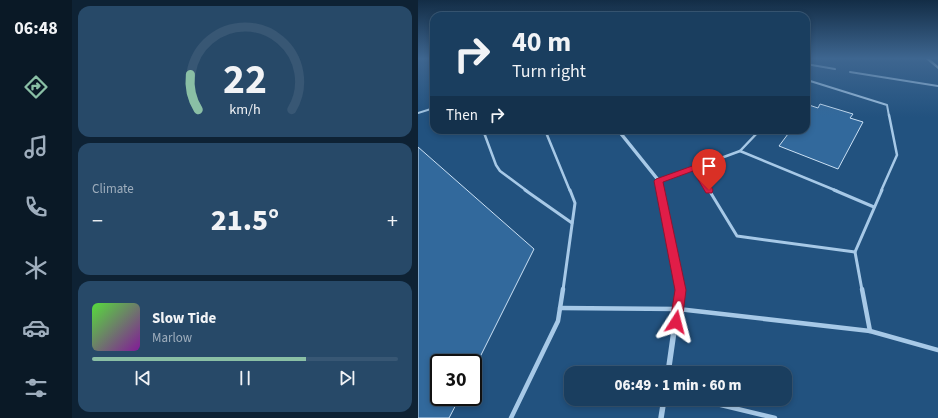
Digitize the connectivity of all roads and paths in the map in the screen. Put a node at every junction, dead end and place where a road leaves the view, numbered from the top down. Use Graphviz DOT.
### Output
graph roads {
  1 [pos="891,79"];
  2 [pos="810,81"];
  3 [pos="938,86"];
  4 [pos="430,109"];
  5 [pos="418,113"];
  6 [pos="484,134"];
  7 [pos="547,134"];
  8 [pos="621,134"];
  9 [pos="756,134"];
  10 [pos="740,152"];
  11 [pos="695,168"];
  12 [pos="659,181"];
  13 [pos="874,207"];
  14 [pos="572,223"];
  15 [pos="855,252"];
  16 [pos="560,308"];
  17 [pos="678,309"];
  18 [pos="870,331"];
  19 [pos="938,350"];
  20 [pos="669,366"];
  21 [pos="663,406"];
  22 [pos="725,406"];
  23 [pos="511,418"];
  24 [pos="661,418"];
  25 [pos="775,418"];
  1 -- 3 [label="lane"];
  2 -- 13 [label="lane"];
  4 -- 5 [label="lane"];
  6 -- 14 [label="lane"];
  7 -- 14 [label="lane"];
  8 -- 12 [label="street"];
  9 -- 10 [label="lane"];
  10 -- 11 [label="lane"];
  10 -- 13 [label="lane"];
  11 -- 12 [label="lane"];
  11 -- 15 [label="lane"];
  12 -- 17 [label="street"];
  13 -- 15 [label="lane"];
  14 -- 16 [label="lane"];
  15 -- 18 [label="lane"];
  16 -- 17 [label="lane"];
  16 -- 23 [label="lane"];
  17 -- 18 [label="lane"];
  17 -- 20 [label="street"];
  18 -- 19 [label="lane"];
  21 -- 24 [label="street"];
  22 -- 25 [label="lane"];
}
